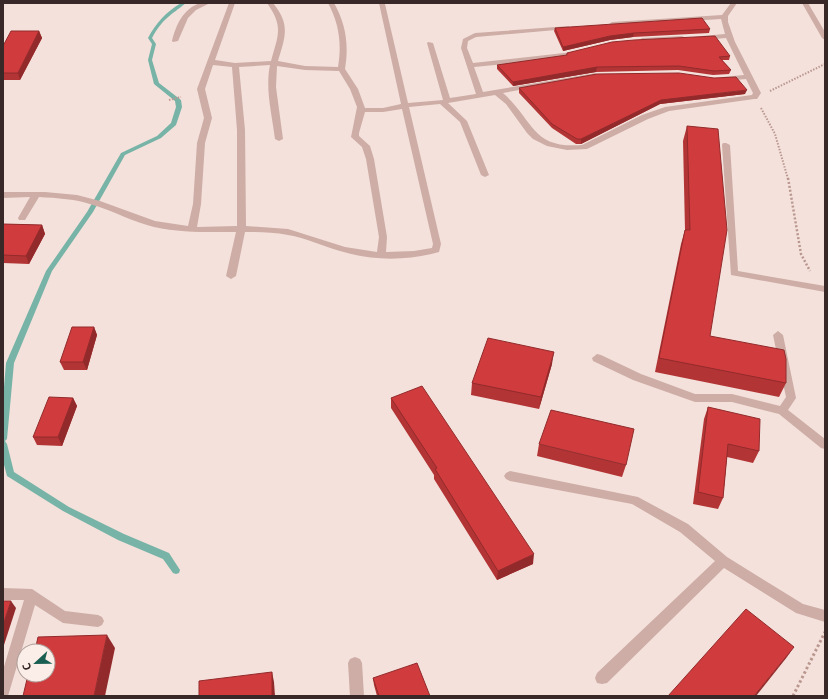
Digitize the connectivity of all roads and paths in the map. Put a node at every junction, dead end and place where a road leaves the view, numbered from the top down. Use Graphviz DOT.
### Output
graph roads {
  1 [pos="206,3"];
  2 [pos="232,3"];
  3 [pos="270,3"];
  4 [pos="331,3"];
  5 [pos="734,3"];
  6 [pos="805,3"];
  7 [pos="382,4"];
  8 [pos="725,17"];
  9 [pos="607,24"];
  10 [pos="578,26"];
  11 [pos="728,36"];
  12 [pos="825,38"];
  13 [pos="633,40"];
  14 [pos="175,41"];
  15 [pos="430,43"];
  16 [pos="587,50"];
  17 [pos="210,62"];
  18 [pos="275,63"];
  19 [pos="825,64"];
  20 [pos="235,65"];
  21 [pos="470,65"];
  22 [pos="341,69"];
  23 [pos="604,75"];
  24 [pos="749,77"];
  25 [pos="712,79"];
  26 [pos="496,92"];
  27 [pos="757,93"];
  28 [pos="480,94"];
  29 [pos="181,97"];
  30 [pos="169,100"];
  31 [pos="445,101"];
  32 [pos="404,107"];
  33 [pos="361,110"];
  34 [pos="279,139"];
  35 [pos="726,146"];
  36 [pos="485,175"];
  37 [pos="3,195"];
  38 [pos="36,195"];
  39 [pos="22,218"];
  40 [pos="192,229"];
  41 [pos="241,230"];
  42 [pos="381,254"];
  43 [pos="230,276"];
  44 [pos="815,276"];
  45 [pos="825,289"];
  46 [pos="778,335"];
  47 [pos="597,358"];
  48 [pos="782,411"];
  49 [pos="825,445"];
  50 [pos="510,476"];
  51 [pos="723,561"];
  52 [pos="3,594"];
  53 [pos="32,595"];
  54 [pos="825,616"];
  55 [pos="98,621"];
  56 [pos="825,632"];
  57 [pos="355,663"];
  58 [pos="602,678"];
  59 [pos="3,692"];
  60 [pos="358,696"];
  61 [pos="793,696"];
  1 -- 14 [label="street"];
  2 -- 17 [label="street"];
  3 -- 18 [label="street"];
  4 -- 22 [label="street"];
  5 -- 8 [label="street"];
  6 -- 12 [label="street"];
  7 -- 32 [label="street"];
  8 -- 9 [label="street"];
  8 -- 11 [label="street"];
  10 -- 21 [label="street"];
  11 -- 13 [label="street"];
  11 -- 24 [label="street"];
  15 -- 31 [label="street"];
  16 -- 21 [label="street"];
  17 -- 20 [label="street"];
  17 -- 40 [label="street"];
  18 -- 20 [label="street"];
  18 -- 22 [label="street"];
  18 -- 34 [label="street"];
  19 -- 27 [label="path"];
  20 -- 41 [label="street"];
  21 -- 28 [label="street"];
  22 -- 33 [label="street"];
  23 -- 26 [label="street"];
  24 -- 25 [label="street"];
  24 -- 27 [label="street"];
  26 -- 27 [label="street"];
  26 -- 28 [label="street"];
  27 -- 44 [label="path"];
  28 -- 31 [label="street"];
  29 -- 30 [label="path"];
  31 -- 32 [label="street"];
  31 -- 36 [label="street"];
  32 -- 33 [label="street"];
  32 -- 42 [label="street"];
  33 -- 42 [label="street"];
  35 -- 45 [label="street"];
  37 -- 38 [label="street"];
  38 -- 39 [label="street"];
  38 -- 40 [label="street"];
  40 -- 41 [label="street"];
  41 -- 42 [label="street"];
  41 -- 43 [label="street"];
  46 -- 48 [label="street"];
  47 -- 48 [label="street"];
  48 -- 49 [label="street"];
  50 -- 51 [label="street"];
  51 -- 54 [label="street"];
  51 -- 58 [label="street"];
  52 -- 53 [label="street"];
  53 -- 55 [label="street"];
  53 -- 59 [label="street"];
  56 -- 61 [label="path"];
  57 -- 60 [label="street"];
}
